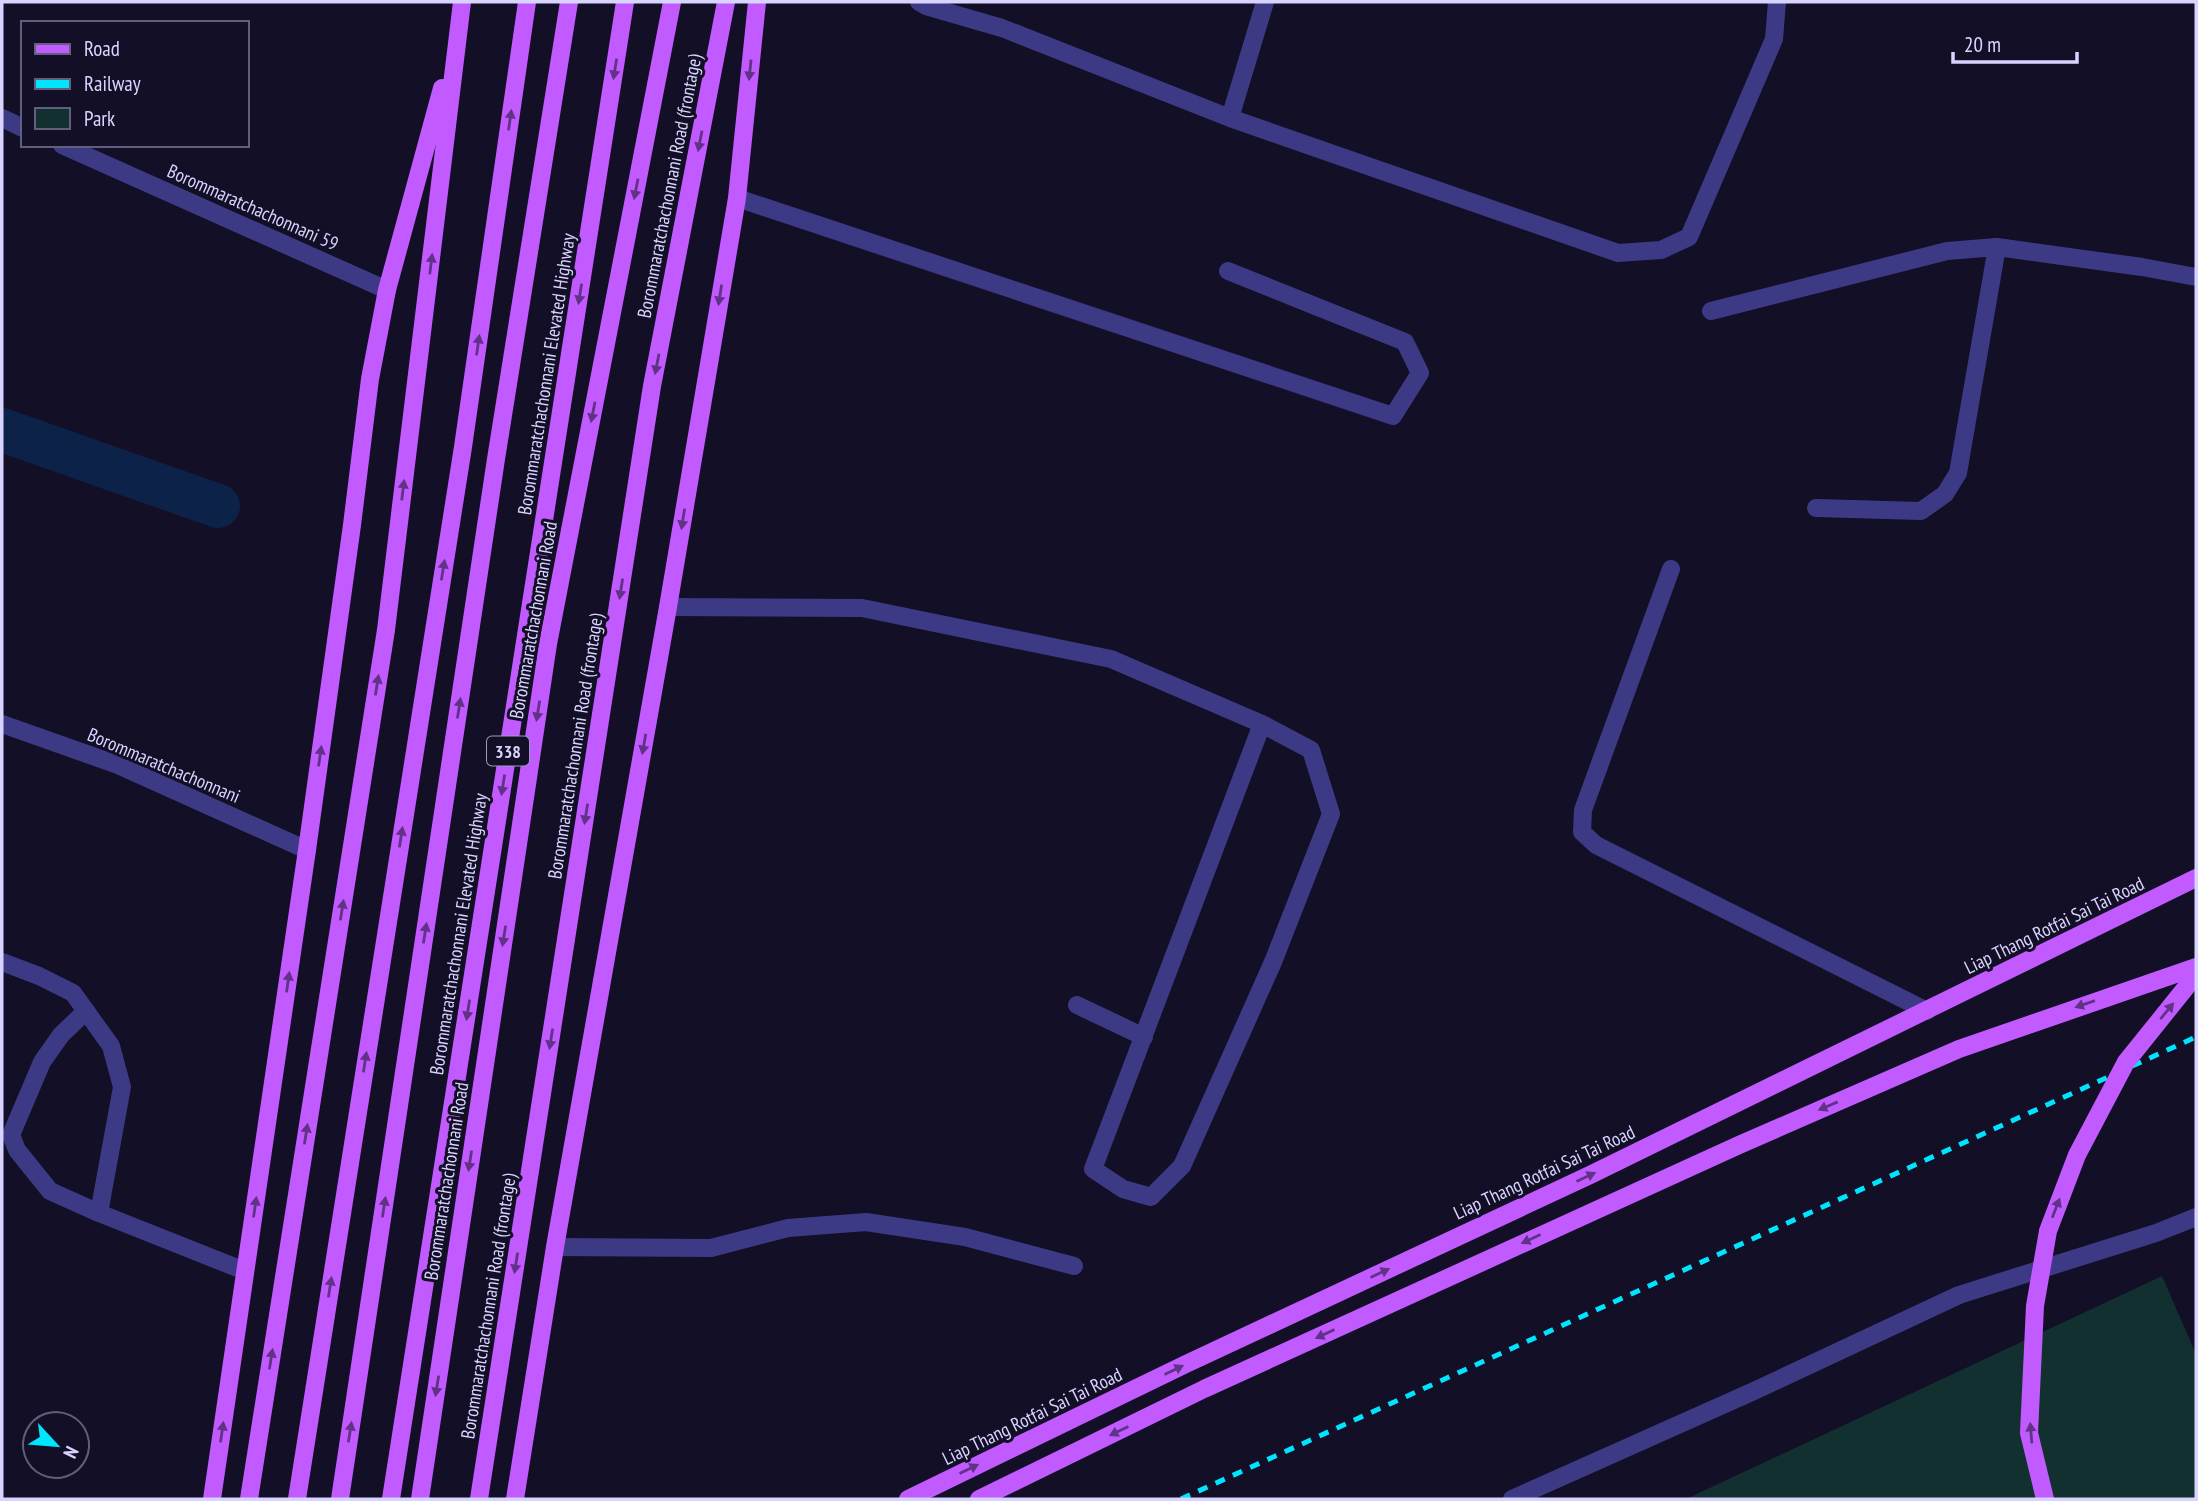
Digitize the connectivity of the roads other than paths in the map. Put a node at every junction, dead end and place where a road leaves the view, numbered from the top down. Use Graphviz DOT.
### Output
graph roads {
  1 [pos="463,2"];
  2 [pos="527,2"];
  3 [pos="569,2"];
  4 [pos="625,2"];
  5 [pos="672,2"];
  6 [pos="726,2"];
  7 [pos="757,2"];
  8 [pos="919,2"];
  9 [pos="1265,2"];
  10 [pos="1777,2"];
  11 [pos="458,29"];
  12 [pos="2,118"];
  13 [pos="1230,118"];
  14 [pos="21,127"];
  15 [pos="66,147"];
  16 [pos="737,198"];
  17 [pos="1997,247"];
  18 [pos="1228,271"];
  19 [pos="2196,277"];
  20 [pos="387,290"];
  21 [pos="1711,311"];
  22 [pos="1815,508"];
  23 [pos="1671,569"];
  24 [pos="668,607"];
  25 [pos="2,724"];
  26 [pos="1262,724"];
  27 [pos="307,850"];
  28 [pos="2196,878"];
  29 [pos="2,962"];
  30 [pos="2196,967"];
  31 [pos="2196,975"];
  32 [pos="1077,1005"];
  33 [pos="1927,1011"];
  34 [pos="86,1012"];
  35 [pos="1144,1037"];
  36 [pos="99,1213"];
  37 [pos="2196,1217"];
  38 [pos="555,1247"];
  39 [pos="1074,1266"];
  40 [pos="245,1270"];
  41 [pos="212,1499"];
  42 [pos="249,1499"];
  43 [pos="297,1499"];
  44 [pos="340,1499"];
  45 [pos="391,1499"];
  46 [pos="420,1499"];
  47 [pos="479,1499"];
  48 [pos="515,1499"];
  49 [pos="908,1499"];
  50 [pos="979,1499"];
  51 [pos="1512,1499"];
  52 [pos="2045,1499"];
  1 -- 11 [label="main road"];
  43 -- 2 [label="main road, one-way"];
  44 -- 3 [label="main road, Borommaratchachonnani Elevated Highway, one-way"];
  4 -- 45 [label="main road, Borommaratchachonnani Elevated Highway / 338, one-way"];
  5 -- 46 [label="main road, Borommaratchachonnani Road / 338, one-way"];
  6 -- 47 [label="main road, Borommaratchachonnani Road (frontage), one-way"];
  7 -- 16 [label="main road, one-way"];
  8 -- 13 [label="street"];
  9 -- 13 [label="street"];
  10 -- 13 [label="street"];
  11 -- 20 [label="main road"];
  42 -- 11 [label="main road, one-way"];
  12 -- 14 [label="street"];
  15 -- 20 [label="street, Borommaratchachonnani 59"];
  16 -- 18 [label="street"];
  16 -- 24 [label="main road, one-way"];
  17 -- 19 [label="street"];
  17 -- 21 [label="street"];
  17 -- 22 [label="street"];
  27 -- 20 [label="main road, one-way"];
  23 -- 33 [label="street"];
  24 -- 26 [label="street"];
  24 -- 38 [label="main road, one-way"];
  25 -- 27 [label="street, Borommaratchachonnani"];
  26 -- 35 [label="street"];
  26 -- 35 [label="street"];
  40 -- 27 [label="main road, one-way"];
  28 -- 33 [label="main road, Liap Thang Rotfai Sai Tai Road"];
  29 -- 34 [label="street"];
  30 -- 50 [label="main road, one-way"];
  52 -- 31 [label="main road, one-way, bridge"];
  32 -- 35 [label="street"];
  49 -- 33 [label="main road, Liap Thang Rotfai Sai Tai Road, one-way"];
  34 -- 36 [label="street"];
  34 -- 36 [label="street"];
  36 -- 40 [label="street"];
  37 -- 51 [label="street"];
  38 -- 39 [label="street"];
  38 -- 48 [label="main road"];
  41 -- 40 [label="main road, one-way"];
}
